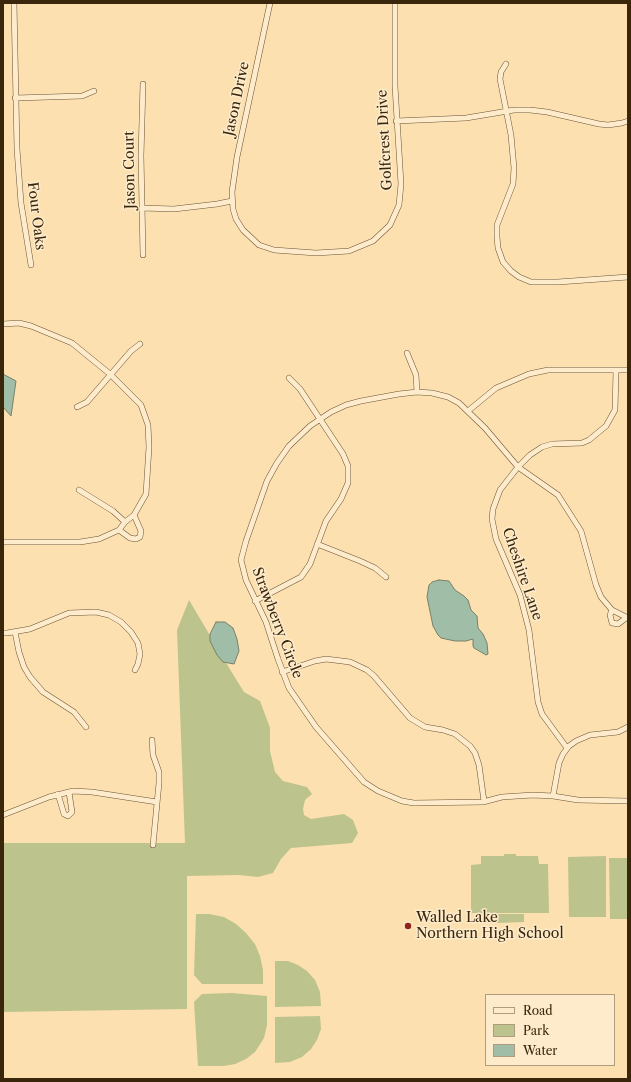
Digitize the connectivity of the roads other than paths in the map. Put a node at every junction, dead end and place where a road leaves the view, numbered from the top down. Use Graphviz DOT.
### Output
graph roads {
  1 [pos="14,3"];
  2 [pos="270,3"];
  3 [pos="395,3"];
  4 [pos="506,64"];
  5 [pos="142,84"];
  6 [pos="94,91"];
  7 [pos="15,98"];
  8 [pos="507,112"];
  9 [pos="396,121"];
  10 [pos="628,121"];
  11 [pos="232,201"];
  12 [pos="142,208"];
  13 [pos="325,252"];
  14 [pos="143,255"];
  15 [pos="31,264"];
  16 [pos="628,277"];
  17 [pos="3,324"];
  18 [pos="140,344"];
  19 [pos="407,353"];
  20 [pos="628,370"];
  21 [pos="616,371"];
  22 [pos="110,374"];
  23 [pos="289,378"];
  24 [pos="417,392"];
  25 [pos="77,407"];
  26 [pos="468,411"];
  27 [pos="320,420"];
  28 [pos="518,467"];
  29 [pos="79,490"];
  30 [pos="134,515"];
  31 [pos="125,522"];
  32 [pos="119,530"];
  33 [pos="3,542"];
  34 [pos="317,544"];
  35 [pos="386,577"];
  36 [pos="255,602"];
  37 [pos="612,610"];
  38 [pos="627,618"];
  39 [pos="3,632"];
  40 [pos="15,632"];
  41 [pos="135,670"];
  42 [pos="282,672"];
  43 [pos="86,727"];
  44 [pos="628,727"];
  45 [pos="152,740"];
  46 [pos="567,748"];
  47 [pos="69,792"];
  48 [pos="58,794"];
  49 [pos="553,796"];
  50 [pos="484,801"];
  51 [pos="628,801"];
  52 [pos="157,802"];
  53 [pos="3,816"];
  54 [pos="153,845"];
  1 -- 7 [label="street, Four Oaks"];
  2 -- 11 [label="street, Jason Drive"];
  3 -- 9 [label="street, Golfcrest Drive"];
  4 -- 8 [label="street"];
  5 -- 12 [label="street, Jason Court"];
  6 -- 7 [label="street"];
  7 -- 15 [label="street, Four Oaks"];
  8 -- 9 [label="street"];
  8 -- 10 [label="street"];
  8 -- 16 [label="street"];
  9 -- 13 [label="street, Golfcrest Drive"];
  11 -- 12 [label="street"];
  11 -- 13 [label="street, Jason Drive"];
  12 -- 14 [label="street, Jason Court"];
  17 -- 22 [label="street"];
  18 -- 22 [label="street"];
  19 -- 24 [label="street"];
  20 -- 21 [label="street"];
  21 -- 26 [label="street"];
  21 -- 28 [label="street, Cheshire Lane"];
  22 -- 25 [label="street"];
  22 -- 30 [label="street"];
  23 -- 27 [label="street"];
  24 -- 26 [label="street, Strawberry Circle"];
  24 -- 27 [label="street, Strawberry Circle"];
  26 -- 28 [label="street, Strawberry Circle"];
  27 -- 34 [label="street"];
  27 -- 36 [label="street, Strawberry Circle"];
  28 -- 37 [label="street, Strawberry Circle"];
  28 -- 46 [label="street, Cheshire Lane"];
  29 -- 31 [label="street"];
  30 -- 31 [label="street"];
  30 -- 32 [label="street"];
  31 -- 32 [label="street"];
  32 -- 33 [label="street"];
  34 -- 35 [label="street"];
  34 -- 36 [label="street"];
  36 -- 42 [label="street, Strawberry Circle"];
  37 -- 38 [label="street, Strawberry Circle"];
  37 -- 38 [label="street, Strawberry Circle"];
  39 -- 40 [label="street"];
  40 -- 41 [label="street"];
  40 -- 43 [label="street"];
  42 -- 50 [label="street, Strawberry Circle"];
  42 -- 50 [label="street"];
  44 -- 46 [label="street"];
  45 -- 52 [label="street"];
  46 -- 49 [label="street"];
  47 -- 48 [label="street"];
  47 -- 48 [label="street"];
  47 -- 52 [label="street"];
  48 -- 53 [label="street"];
  49 -- 50 [label="street, Strawberry Circle"];
  49 -- 51 [label="street, Strawberry Circle"];
  52 -- 54 [label="street"];
}
